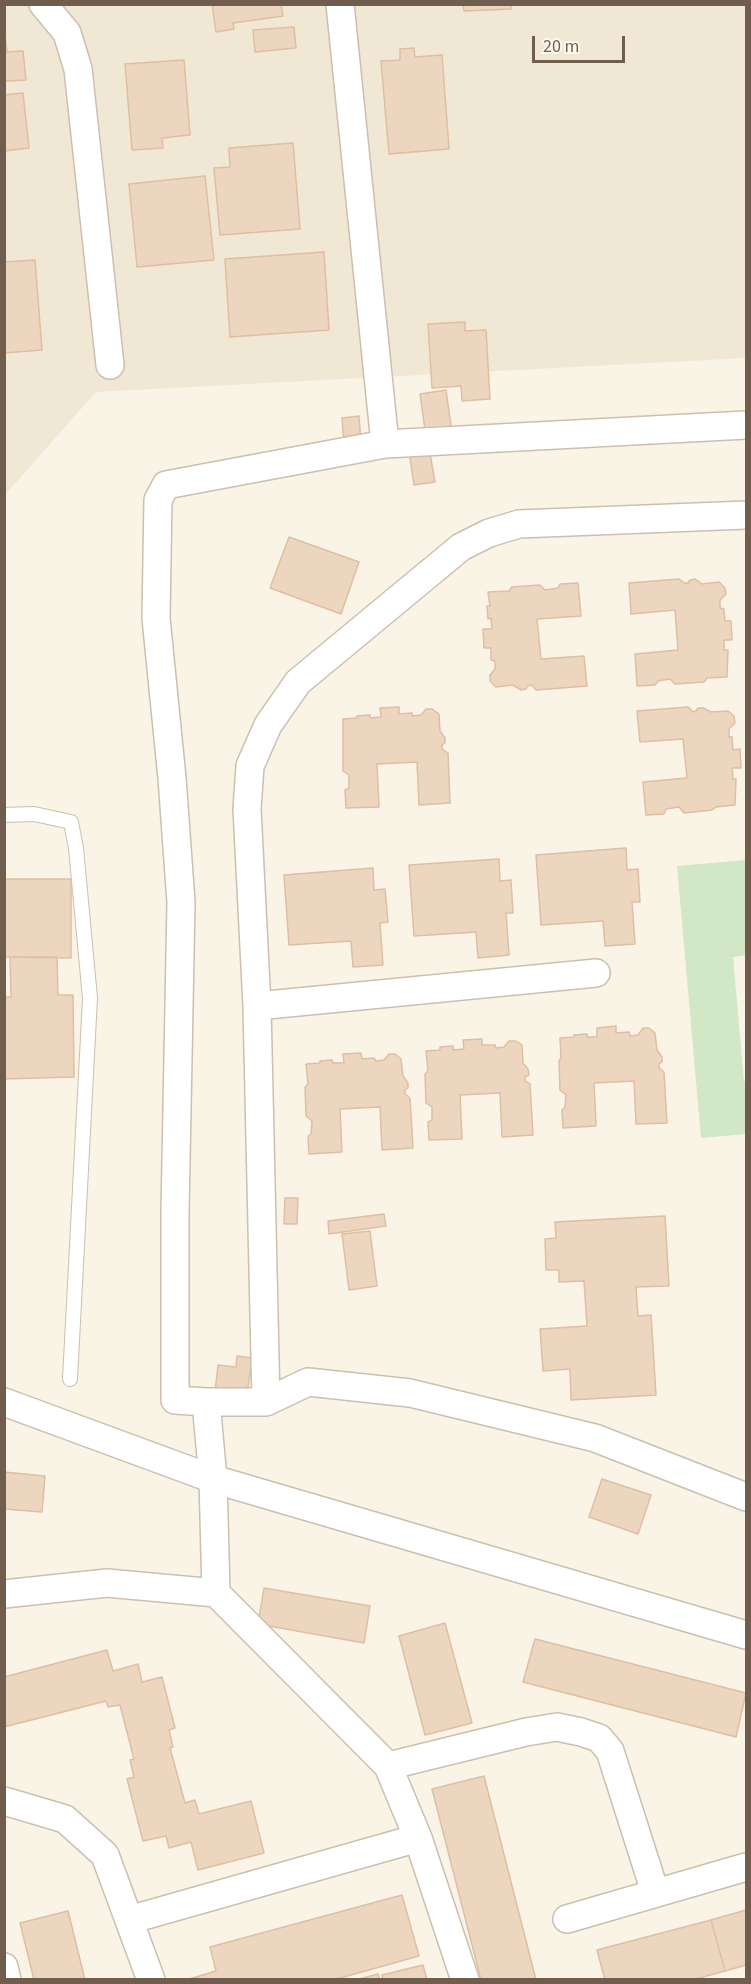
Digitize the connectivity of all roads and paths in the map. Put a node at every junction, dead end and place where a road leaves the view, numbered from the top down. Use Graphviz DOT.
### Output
graph roads {
  1 [pos="43,4"];
  2 [pos="340,4"];
  3 [pos="110,365"];
  4 [pos="747,425"];
  5 [pos="385,444"];
  6 [pos="747,515"];
  7 [pos="4,815"];
  8 [pos="596,973"];
  9 [pos="257,1006"];
  10 [pos="70,1379"];
  11 [pos="4,1402"];
  12 [pos="206,1402"];
  13 [pos="266,1402"];
  14 [pos="213,1479"];
  15 [pos="747,1497"];
  16 [pos="216,1593"];
  17 [pos="4,1594"];
  18 [pos="747,1635"];
  19 [pos="388,1766"];
  20 [pos="4,1801"];
  21 [pos="418,1838"];
  22 [pos="747,1867"];
  23 [pos="655,1892"];
  24 [pos="567,1919"];
  25 [pos="129,1920"];
  26 [pos="4,1967"];
  27 [pos="7,1980"];
  28 [pos="151,1980"];
  29 [pos="465,1980"];
  1 -- 3 [label="street"];
  2 -- 5 [label="street"];
  4 -- 5 [label="street"];
  5 -- 12 [label="street"];
  6 -- 9 [label="street"];
  7 -- 10 [label="lane"];
  8 -- 9 [label="street"];
  9 -- 13 [label="street"];
  11 -- 14 [label="street"];
  12 -- 13 [label="street"];
  12 -- 14 [label="street"];
  13 -- 15 [label="street"];
  14 -- 16 [label="street"];
  14 -- 18 [label="street"];
  16 -- 17 [label="street"];
  16 -- 19 [label="street"];
  19 -- 21 [label="street"];
  19 -- 23 [label="street"];
  20 -- 25 [label="street"];
  21 -- 25 [label="street"];
  21 -- 29 [label="street"];
  22 -- 23 [label="street"];
  23 -- 24 [label="street"];
  25 -- 28 [label="street"];
  26 -- 27 [label="street"];
}
